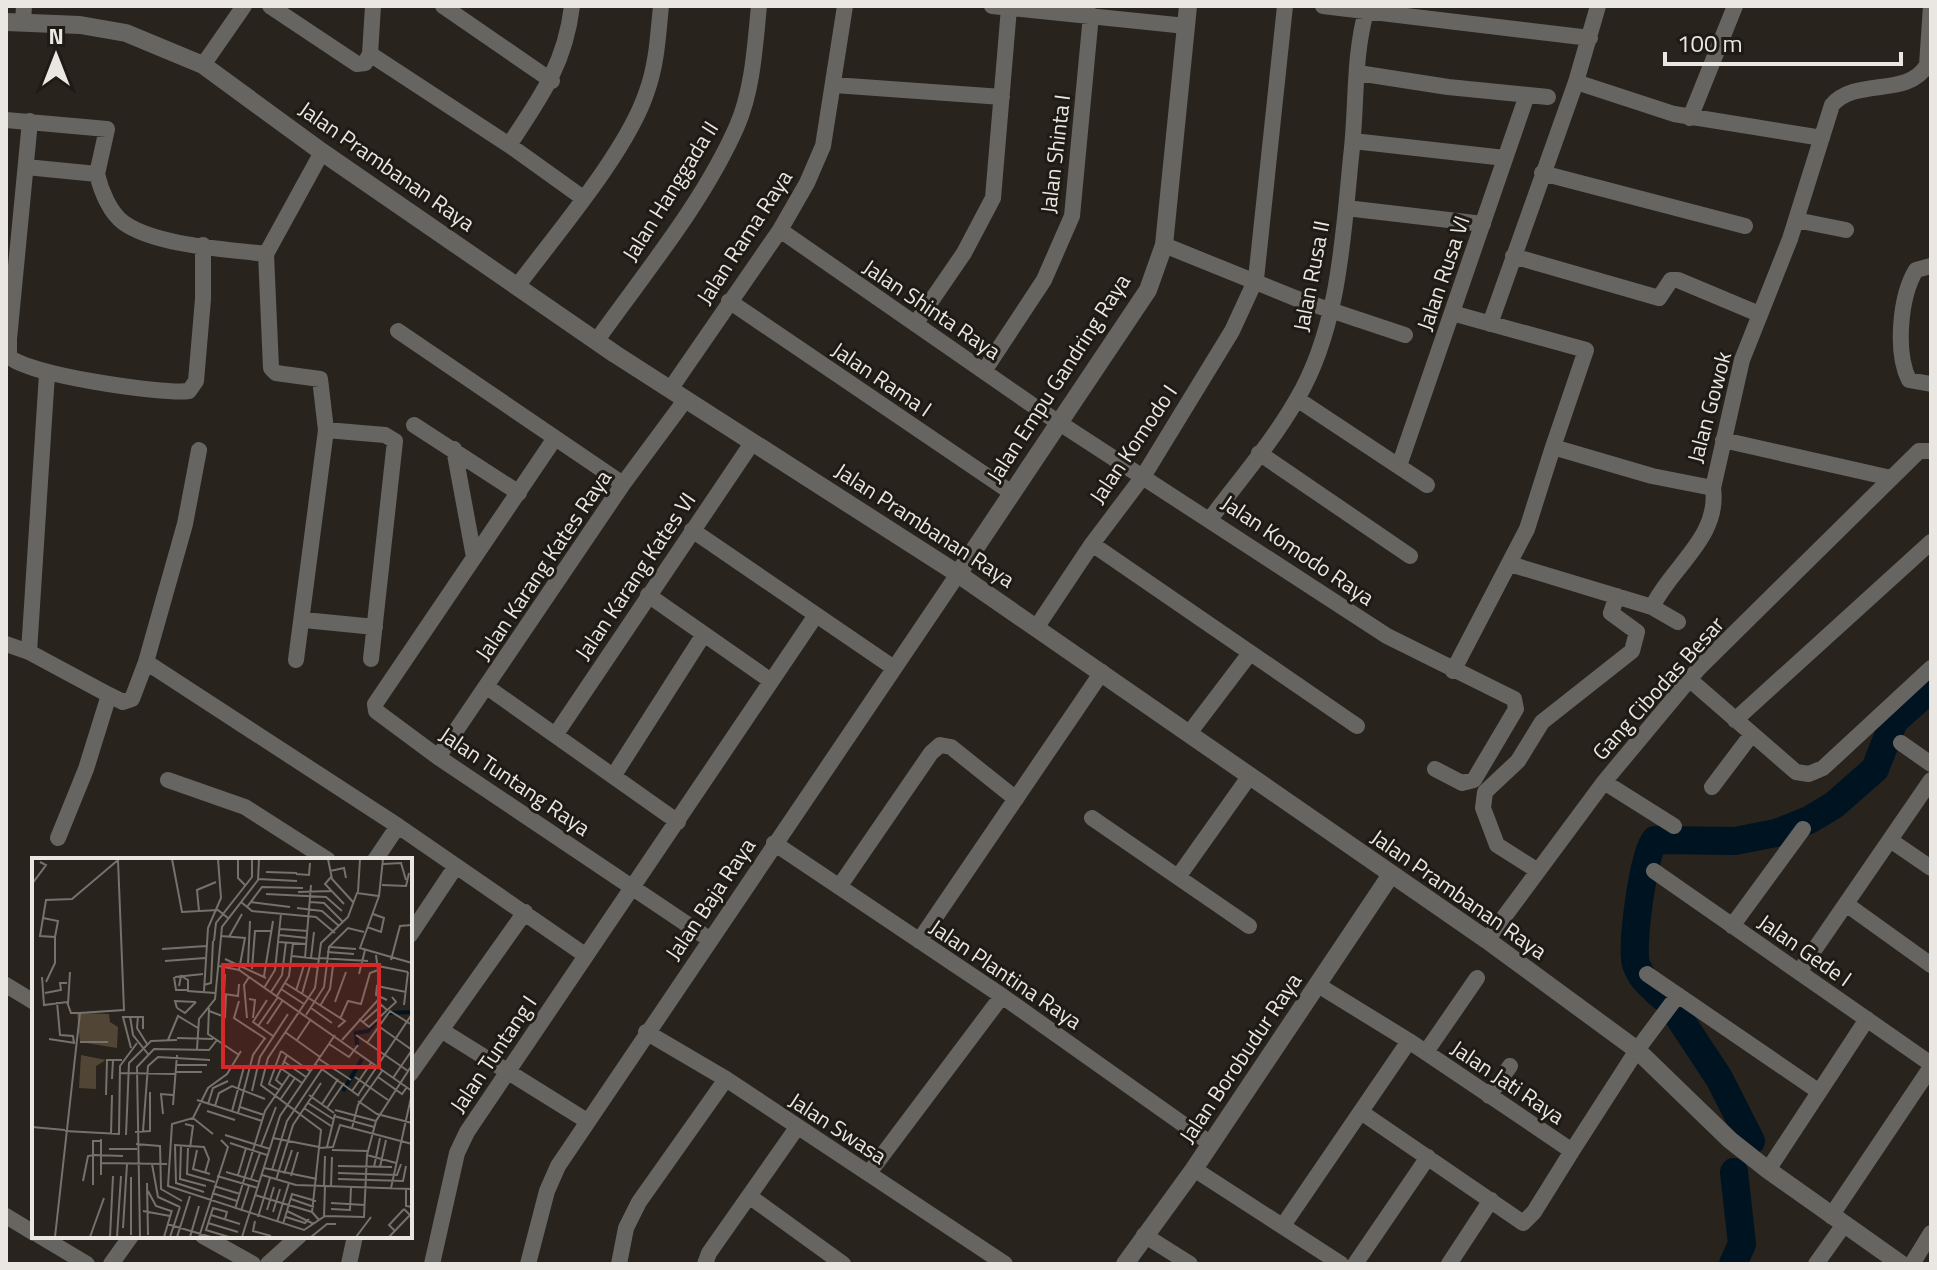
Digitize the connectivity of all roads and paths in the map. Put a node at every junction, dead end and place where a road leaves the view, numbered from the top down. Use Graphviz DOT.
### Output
graph roads {
  1 [pos="244,6"];
  2 [pos="270,6"];
  3 [pos="373,6"];
  4 [pos="443,6"];
  5 [pos="572,6"];
  6 [pos="661,6"];
  7 [pos="759,6"];
  8 [pos="845,6"];
  9 [pos="1188,6"];
  10 [pos="1285,6"];
  11 [pos="1323,6"];
  12 [pos="1598,6"];
  13 [pos="1735,6"];
  14 [pos="1000,7"];
  15 [pos="1366,12"];
  16 [pos="1091,15"];
  17 [pos="18,17"];
  18 [pos="1930,18"];
  19 [pos="1186,26"];
  20 [pos="1590,38"];
  21 [pos="370,54"];
  22 [pos="203,65"];
  23 [pos="1358,73"];
  24 [pos="552,81"];
  25 [pos="1576,82"];
  26 [pos="834,85"];
  27 [pos="1527,95"];
  28 [pos="1002,97"];
  29 [pos="1548,97"];
  30 [pos="1690,118"];
  31 [pos="6,120"];
  32 [pos="30,121"];
  33 [pos="1822,138"];
  34 [pos="1353,141"];
  35 [pos="509,145"];
  36 [pos="322,152"];
  37 [pos="1505,158"];
  38 [pos="26,167"];
  39 [pos="1542,173"];
  40 [pos="97,174"];
  41 [pos="583,198"];
  42 [pos="1346,208"];
  43 [pos="1796,220"];
  44 [pos="1483,224"];
  45 [pos="1745,226"];
  46 [pos="780,230"];
  47 [pos="1846,230"];
  48 [pos="203,245"];
  49 [pos="1164,245"];
  50 [pos="266,254"];
  51 [pos="1513,256"];
  52 [pos="1931,266"];
  53 [pos="1256,279"];
  54 [pos="518,285"];
  55 [pos="729,301"];
  56 [pos="1332,308"];
  57 [pos="1452,313"];
  58 [pos="1759,314"];
  59 [pos="916,323"];
  60 [pos="1490,324"];
  61 [pos="398,331"];
  62 [pos="1405,335"];
  63 [pos="597,340"];
  64 [pos="984,371"];
  65 [pos="47,374"];
  66 [pos="1931,384"];
  67 [pos="678,394"];
  68 [pos="1297,399"];
  69 [pos="1060,423"];
  70 [pos="414,425"];
  71 [pos="326,430"];
  72 [pos="555,438"];
  73 [pos="1723,440"];
  74 [pos="752,443"];
  75 [pos="1553,447"];
  76 [pos="454,449"];
  77 [pos="199,450"];
  78 [pos="1925,451"];
  79 [pos="1259,453"];
  80 [pos="1399,466"];
  81 [pos="1144,475"];
  82 [pos="1891,478"];
  83 [pos="623,484"];
  84 [pos="1427,485"];
  85 [pos="1713,488"];
  86 [pos="519,493"];
  87 [pos="1012,493"];
  88 [pos="1211,518"];
  89 [pos="692,530"];
  90 [pos="1931,542"];
  91 [pos="1092,544"];
  92 [pos="1410,556"];
  93 [pos="474,557"];
  94 [pos="1510,564"];
  95 [pos="958,574"];
  96 [pos="648,595"];
  97 [pos="1617,596"];
  98 [pos="1652,607"];
  99 [pos="816,615"];
  100 [pos="304,620"];
  101 [pos="1678,622"];
  102 [pos="375,627"];
  103 [pos="1036,628"];
  104 [pos="704,634"];
  105 [pos="6,644"];
  106 [pos="29,652"];
  107 [pos="1250,653"];
  108 [pos="371,659"];
  109 [pos="296,660"];
  110 [pos="146,662"];
  111 [pos="894,668"];
  112 [pos="1931,668"];
  113 [pos="1453,671"];
  114 [pos="1102,672"];
  115 [pos="1689,679"];
  116 [pos="771,681"];
  117 [pos="487,687"];
  118 [pos="109,695"];
  119 [pos="1735,720"];
  120 [pos="1357,726"];
  121 [pos="1190,732"];
  122 [pos="556,734"];
  123 [pos="1752,734"];
  124 [pos="1901,743"];
  125 [pos="438,757"];
  126 [pos="1931,764"];
  127 [pos="1435,769"];
  128 [pos="614,775"];
  129 [pos="1249,777"];
  130 [pos="168,780"];
  131 [pos="1931,780"];
  132 [pos="1604,782"];
  133 [pos="1712,787"];
  134 [pos="1016,799"];
  135 [pos="1092,818"];
  136 [pos="678,822"];
  137 [pos="398,826"];
  138 [pos="1674,826"];
  139 [pos="1803,829"];
  140 [pos="58,838"];
  141 [pos="295,839"];
  142 [pos="1890,840"];
  143 [pos="774,843"];
  144 [pos="302,858"];
  145 [pos="325,858"];
  146 [pos="376,858"];
  147 [pos="456,866"];
  148 [pos="1931,868"];
  149 [pos="1538,871"];
  150 [pos="1654,871"];
  151 [pos="1390,876"];
  152 [pos="1178,877"];
  153 [pos="632,886"];
  154 [pos="839,887"];
  155 [pos="1846,904"];
  156 [pos="525,912"];
  157 [pos="1249,926"];
  158 [pos="1732,926"];
  159 [pos="412,932"];
  160 [pos="709,939"];
  161 [pos="1487,940"];
  162 [pos="919,941"];
  163 [pos="585,955"];
  164 [pos="1931,965"];
  165 [pos="1799,972"];
  166 [pos="1647,974"];
  167 [pos="1477,978"];
  168 [pos="6,985"];
  169 [pos="1318,985"];
  170 [pos="1678,995"];
  171 [pos="1002,996"];
  172 [pos="32,1001"];
  173 [pos="1867,1019"];
  174 [pos="441,1030"];
  175 [pos="646,1032"];
  176 [pos="1409,1041"];
  177 [pos="1637,1050"];
  178 [pos="1426,1052"];
  179 [pos="1931,1065"];
  180 [pos="1510,1066"];
  181 [pos="412,1071"];
  182 [pos="507,1074"];
  183 [pos="726,1079"];
  184 [pos="1818,1091"];
  185 [pos="1489,1096"];
  186 [pos="1361,1112"];
  187 [pos="587,1121"];
  188 [pos="796,1129"];
  189 [pos="1211,1144"];
  190 [pos="1572,1151"];
  191 [pos="1428,1157"];
  192 [pos="1763,1166"];
  193 [pos="1194,1169"];
  194 [pos="869,1173"];
  195 [pos="749,1196"];
  196 [pos="1491,1200"];
  197 [pos="6,1216"];
  198 [pos="1837,1221"];
  199 [pos="1284,1224"];
  200 [pos="32,1232"];
  201 [pos="1931,1233"];
  202 [pos="1144,1235"];
  203 [pos="43,1238"];
  204 [pos="130,1238"];
  205 [pos="207,1238"];
  206 [pos="297,1238"];
  207 [pos="355,1238"];
  208 [pos="87,1264"];
  209 [pos="111,1264"];
  210 [pos="253,1264"];
  211 [pos="268,1264"];
  212 [pos="349,1264"];
  213 [pos="432,1264"];
  214 [pos="528,1264"];
  215 [pos="619,1264"];
  216 [pos="705,1264"];
  217 [pos="843,1264"];
  218 [pos="1005,1264"];
  219 [pos="1125,1264"];
  220 [pos="1190,1264"];
  221 [pos="1341,1264"];
  222 [pos="1355,1264"];
  223 [pos="1449,1264"];
  224 [pos="1816,1264"];
  225 [pos="1901,1264"];
  226 [pos="1912,1264"];
  1 -- 22 [label="street"];
  2 -- 21 [label="street"];
  3 -- 21 [label="street"];
  4 -- 24 [label="street"];
  5 -- 24 [label="street"];
  6 -- 41 [label="street"];
  7 -- 63 [label="street, Jalan Hanggada II"];
  8 -- 26 [label="street, Jalan Rama Raya"];
  9 -- 19 [label="street, Jalan Empu Gandring Raya"];
  10 -- 53 [label="street, Jalan Komodo I"];
  11 -- 15 [label="street"];
  12 -- 20 [label="street"];
  13 -- 30 [label="street"];
  14 -- 16 [label="street"];
  14 -- 28 [label="street"];
  15 -- 20 [label="street"];
  15 -- 23 [label="street, Jalan Rusa II"];
  16 -- 19 [label="street"];
  16 -- 64 [label="street, Jalan Shinta I"];
  17 -- 22 [label="street, Jalan Prambanan Raya"];
  18 -- 33 [label="street, Jalan Gowok"];
  19 -- 49 [label="street, Jalan Empu Gandring Raya"];
  20 -- 25 [label="street"];
  21 -- 35 [label="street"];
  22 -- 36 [label="street, Jalan Prambanan Raya"];
  23 -- 27 [label="street"];
  23 -- 34 [label="street, Jalan Rusa II"];
  24 -- 35 [label="street"];
  25 -- 30 [label="street"];
  25 -- 39 [label="street"];
  26 -- 28 [label="street"];
  26 -- 46 [label="street, Jalan Rama Raya"];
  27 -- 29 [label="street"];
  27 -- 37 [label="street, Jalan Rusa VI"];
  28 -- 59 [label="street"];
  30 -- 33 [label="street"];
  31 -- 32 [label="street"];
  32 -- 38 [label="street"];
  32 -- 40 [label="street"];
  33 -- 43 [label="street, Jalan Gowok"];
  34 -- 37 [label="street"];
  34 -- 42 [label="street, Jalan Rusa II"];
  35 -- 41 [label="street"];
  36 -- 50 [label="street"];
  36 -- 54 [label="street, Jalan Prambanan Raya"];
  37 -- 44 [label="street, Jalan Rusa VI"];
  38 -- 40 [label="street"];
  38 -- 65 [label="street"];
  39 -- 45 [label="street"];
  39 -- 51 [label="street"];
  40 -- 48 [label="street"];
  41 -- 54 [label="street"];
  42 -- 44 [label="street"];
  42 -- 56 [label="street, Jalan Rusa II"];
  43 -- 47 [label="street"];
  43 -- 58 [label="street, Jalan Gowok"];
  44 -- 57 [label="street, Jalan Rusa VI"];
  46 -- 55 [label="street, Jalan Rama Raya"];
  46 -- 59 [label="street, Jalan Shinta Raya"];
  48 -- 50 [label="street"];
  48 -- 65 [label="street"];
  49 -- 53 [label="street"];
  49 -- 69 [label="street, Jalan Empu Gandring Raya"];
  50 -- 71 [label="street"];
  51 -- 58 [label="street"];
  51 -- 60 [label="street"];
  52 -- 66 [label="street"];
  53 -- 56 [label="street"];
  53 -- 81 [label="street, Jalan Komodo I"];
  54 -- 63 [label="street, Jalan Prambanan Raya"];
  55 -- 67 [label="street, Jalan Rama Raya"];
  55 -- 87 [label="street, Jalan Rama I"];
  56 -- 62 [label="street"];
  56 -- 68 [label="street, Jalan Rusa II"];
  57 -- 60 [label="street"];
  57 -- 80 [label="street, Jalan Rusa VI"];
  58 -- 73 [label="street, Jalan Gowok"];
  59 -- 64 [label="street, Jalan Shinta Raya"];
  60 -- 75 [label="street"];
  61 -- 72 [label="street"];
  63 -- 67 [label="street, Jalan Prambanan Raya"];
  64 -- 69 [label="street, Jalan Shinta Raya"];
  65 -- 106 [label="street"];
  67 -- 74 [label="street, Jalan Prambanan Raya"];
  67 -- 83 [label="street, Jalan Karang Kates Raya"];
  68 -- 79 [label="street, Jalan Rusa II"];
  68 -- 80 [label="street"];
  69 -- 81 [label="street, Jalan Komodo Raya"];
  69 -- 87 [label="street, Jalan Empu Gandring Raya"];
  70 -- 76 [label="street"];
  71 -- 100 [label="street"];
  71 -- 102 [label="street"];
  72 -- 83 [label="street"];
  72 -- 86 [label="street"];
  73 -- 82 [label="street"];
  73 -- 85 [label="street, Jalan Gowok"];
  74 -- 89 [label="street, Jalan Karang Kates VI"];
  74 -- 95 [label="street, Jalan Prambanan Raya"];
  75 -- 85 [label="street, Jalan Gowok"];
  75 -- 94 [label="street"];
  76 -- 86 [label="street"];
  76 -- 93 [label="street"];
  77 -- 110 [label="street"];
  78 -- 82 [label="street, Gang Cibodas Besar"];
  79 -- 88 [label="street, Jalan Rusa II"];
  79 -- 92 [label="street"];
  80 -- 84 [label="street"];
  81 -- 88 [label="street, Jalan Komodo Raya"];
  81 -- 91 [label="street, Jalan Komodo I"];
  82 -- 115 [label="street, Gang Cibodas Besar"];
  83 -- 117 [label="street, Jalan Karang Kates Raya"];
  85 -- 98 [label="street"];
  86 -- 93 [label="street"];
  87 -- 95 [label="street, Jalan Empu Gandring Raya"];
  88 -- 113 [label="street, Jalan Komodo Raya"];
  89 -- 96 [label="street, Jalan Karang Kates VI"];
  89 -- 99 [label="street"];
  90 -- 119 [label="street"];
  91 -- 103 [label="street, Jalan Komodo I"];
  91 -- 107 [label="street"];
  93 -- 125 [label="street, Jalan Tuntang Raya"];
  94 -- 97 [label="street"];
  94 -- 113 [label="street"];
  95 -- 103 [label="street, Jalan Prambanan Raya"];
  95 -- 111 [label="street, Jalan Baja Raya"];
  96 -- 104 [label="street"];
  96 -- 122 [label="street, Jalan Karang Kates VI"];
  97 -- 98 [label="street"];
  97 -- 149 [label="street"];
  98 -- 101 [label="street"];
  99 -- 111 [label="street"];
  99 -- 116 [label="street, Jalan Tuntang I"];
  100 -- 102 [label="street"];
  100 -- 109 [label="street"];
  102 -- 108 [label="street"];
  103 -- 114 [label="street, Jalan Prambanan Raya"];
  104 -- 116 [label="street"];
  104 -- 128 [label="street"];
  105 -- 106 [label="street"];
  106 -- 118 [label="street"];
  107 -- 120 [label="street"];
  107 -- 121 [label="street"];
  110 -- 118 [label="street"];
  110 -- 137 [label="street"];
  111 -- 143 [label="street, Jalan Baja Raya"];
  112 -- 123 [label="street"];
  113 -- 127 [label="street, Jalan Komodo Raya"];
  114 -- 121 [label="street, Jalan Prambanan Raya"];
  114 -- 134 [label="street"];
  115 -- 119 [label="street"];
  115 -- 132 [label="street, Gang Cibodas Besar"];
  116 -- 136 [label="street, Jalan Tuntang I"];
  117 -- 122 [label="street"];
  117 -- 125 [label="street, Jalan Karang Kates Raya"];
  118 -- 140 [label="street"];
  119 -- 123 [label="street"];
  121 -- 129 [label="street, Jalan Prambanan Raya"];
  122 -- 128 [label="street"];
  123 -- 133 [label="street"];
  124 -- 126 [label="street"];
  125 -- 153 [label="street, Jalan Tuntang Raya"];
  128 -- 136 [label="street"];
  129 -- 151 [label="street, Jalan Prambanan Raya"];
  129 -- 152 [label="street"];
  130 -- 141 [label="street"];
  131 -- 142 [label="street"];
  132 -- 138 [label="street"];
  132 -- 149 [label="street, Gang Cibodas Besar"];
  134 -- 154 [label="street"];
  134 -- 162 [label="street"];
  135 -- 152 [label="street"];
  136 -- 153 [label="street, Jalan Tuntang I"];
  137 -- 146 [label="street"];
  137 -- 147 [label="street"];
  139 -- 158 [label="street"];
  141 -- 144 [label="street"];
  141 -- 145 [label="street"];
  142 -- 148 [label="street"];
  142 -- 155 [label="street"];
  143 -- 154 [label="street, Jalan Plantina Raya"];
  143 -- 160 [label="street, Jalan Baja Raya"];
  147 -- 156 [label="street"];
  147 -- 159 [label="street"];
  149 -- 161 [label="street, Gang Cibodas Besar"];
  150 -- 158 [label="street, Jalan Gede I"];
  151 -- 161 [label="street, Jalan Prambanan Raya"];
  151 -- 169 [label="street, Jalan Borobudur Raya"];
  152 -- 157 [label="street"];
  153 -- 160 [label="street, Jalan Tuntang Raya"];
  153 -- 163 [label="street, Jalan Tuntang I"];
  154 -- 162 [label="street, Jalan Plantina Raya"];
  155 -- 164 [label="street"];
  155 -- 165 [label="street"];
  156 -- 163 [label="street"];
  156 -- 174 [label="street"];
  158 -- 165 [label="street, Jalan Gede I"];
  160 -- 175 [label="street, Jalan Baja Raya"];
  161 -- 177 [label="street, Jalan Prambanan Raya"];
  162 -- 171 [label="street, Jalan Plantina Raya"];
  163 -- 182 [label="street, Jalan Tuntang I"];
  165 -- 173 [label="street, Jalan Gede I"];
  166 -- 170 [label="street"];
  167 -- 178 [label="street"];
  168 -- 172 [label="street"];
  169 -- 176 [label="street, Jalan Jati Raya"];
  169 -- 189 [label="street, Jalan Borobudur Raya"];
  170 -- 177 [label="street, Jalan Jati Raya"];
  170 -- 184 [label="street"];
  171 -- 189 [label="street, Jalan Plantina Raya"];
  171 -- 194 [label="street"];
  173 -- 179 [label="street, Jalan Gede I"];
  173 -- 184 [label="street"];
  174 -- 181 [label="street"];
  174 -- 182 [label="street"];
  175 -- 183 [label="street, Jalan Swasa"];
  175 -- 187 [label="street, Jalan Baja Raya"];
  176 -- 178 [label="street, Jalan Jati Raya"];
  176 -- 186 [label="street"];
  177 -- 190 [label="street, Jalan Jati Raya"];
  177 -- 192 [label="street, Jalan Prambanan Raya"];
  178 -- 185 [label="street, Jalan Jati Raya"];
  179 -- 198 [label="street"];
  180 -- 185 [label="street"];
  182 -- 187 [label="street"];
  182 -- 213 [label="street, Jalan Tuntang I"];
  183 -- 188 [label="street, Jalan Swasa"];
  183 -- 215 [label="street"];
  184 -- 192 [label="street"];
  185 -- 190 [label="street, Jalan Jati Raya"];
  186 -- 191 [label="street"];
  186 -- 199 [label="street"];
  187 -- 214 [label="street, Jalan Baja Raya"];
  188 -- 194 [label="street, Jalan Swasa"];
  188 -- 195 [label="street"];
  189 -- 193 [label="street, Jalan Borobudur Raya"];
  190 -- 196 [label="street"];
  191 -- 196 [label="street"];
  191 -- 222 [label="street"];
  192 -- 198 [label="street, Jalan Prambanan Raya"];
  193 -- 199 [label="street"];
  193 -- 202 [label="street, Jalan Borobudur Raya"];
  194 -- 218 [label="street, Jalan Swasa"];
  195 -- 216 [label="street"];
  195 -- 217 [label="street"];
  196 -- 223 [label="street"];
  197 -- 200 [label="street"];
  198 -- 224 [label="street"];
  198 -- 225 [label="street, Jalan Prambanan Raya"];
  199 -- 221 [label="street"];
  201 -- 226 [label="street"];
  202 -- 219 [label="street, Jalan Borobudur Raya"];
  202 -- 220 [label="street"];
  203 -- 208 [label="street"];
  204 -- 209 [label="street"];
  205 -- 210 [label="street"];
  206 -- 211 [label="street"];
  207 -- 212 [label="street"];
}
